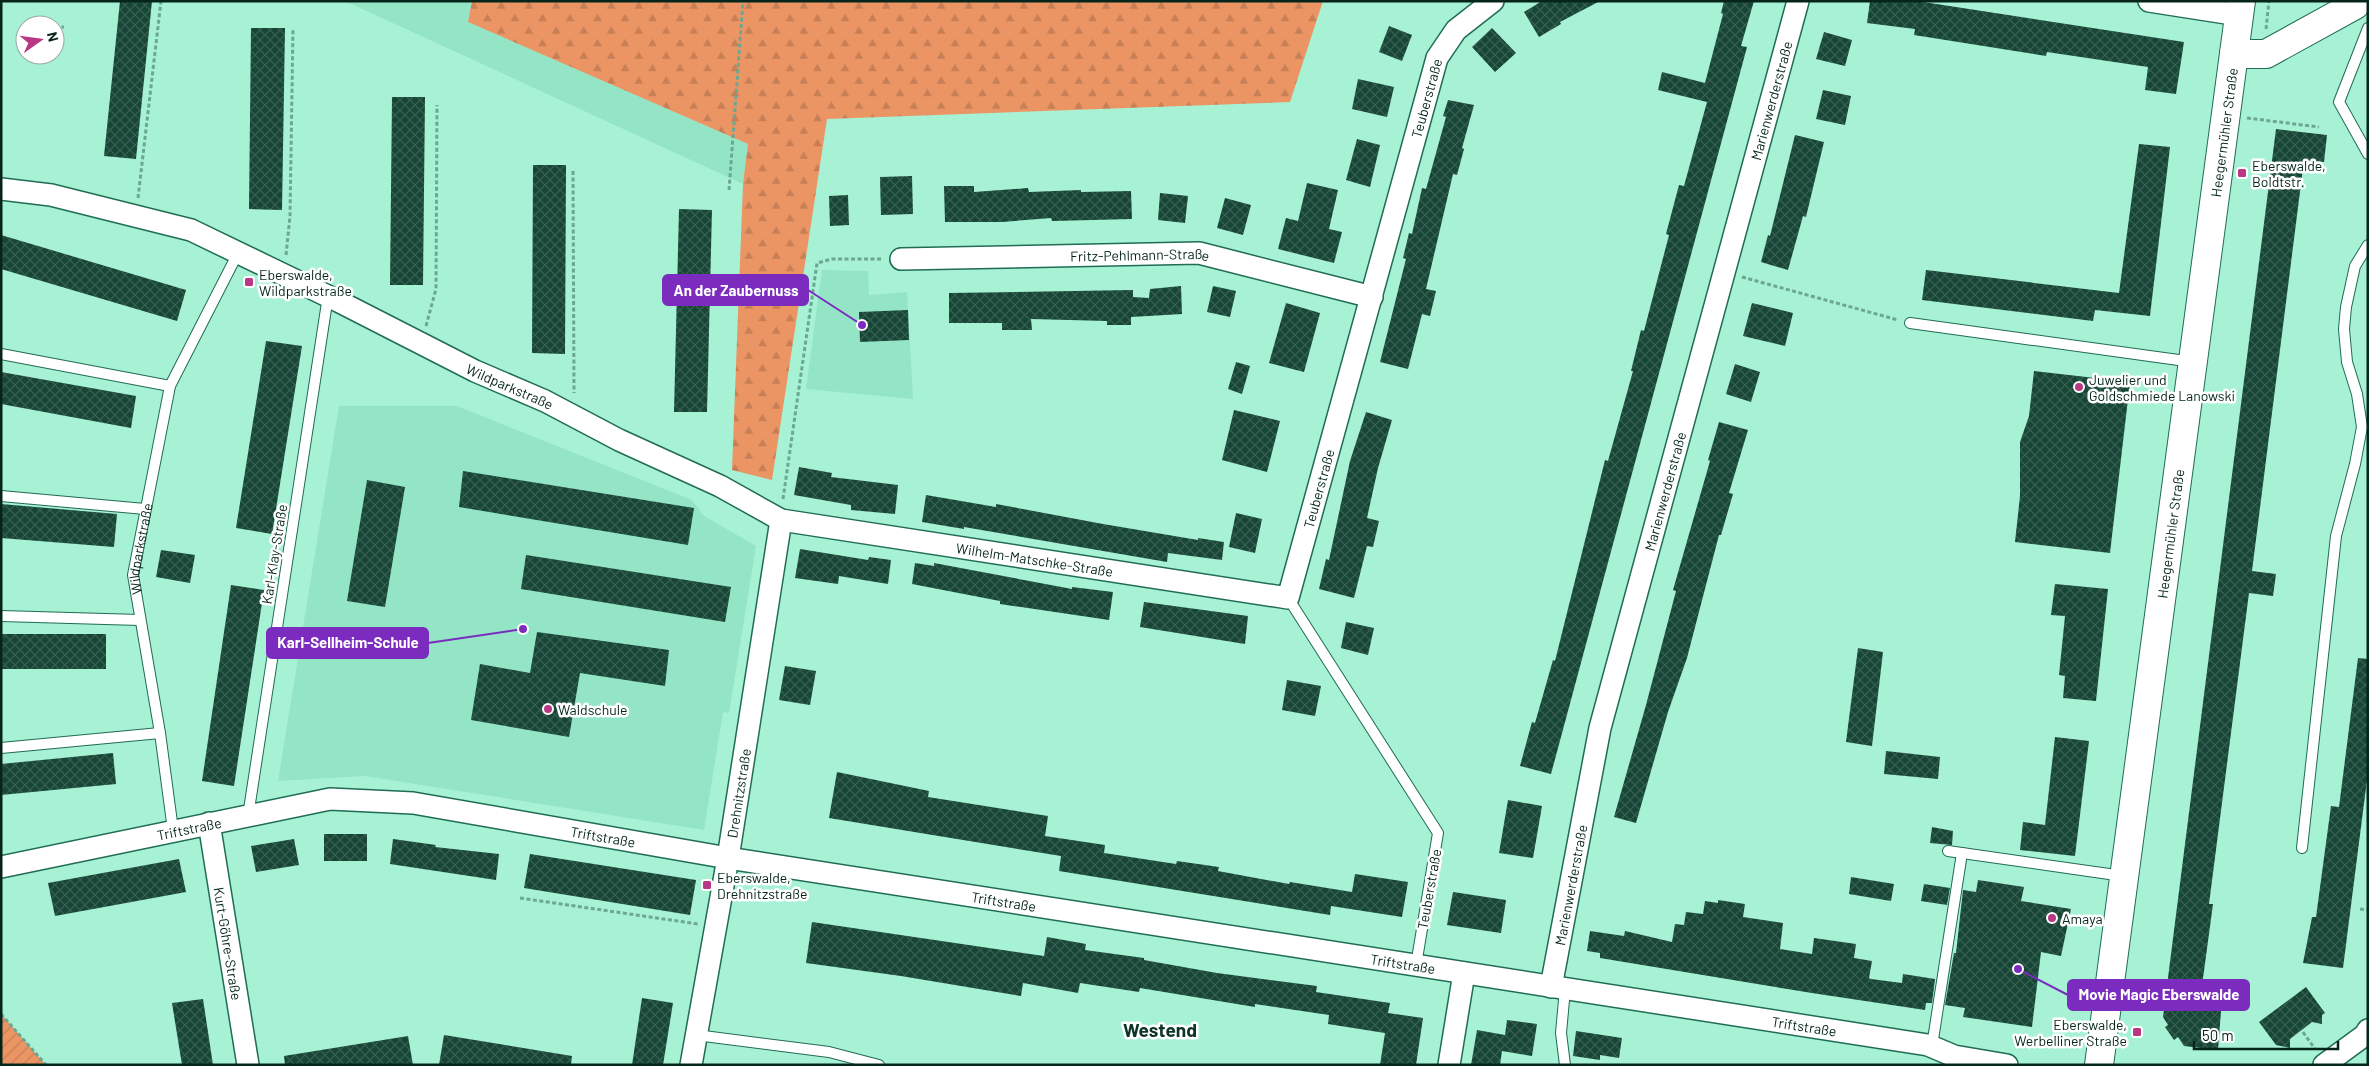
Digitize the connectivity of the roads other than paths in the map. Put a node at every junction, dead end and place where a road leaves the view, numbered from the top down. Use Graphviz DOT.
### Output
graph roads {
  1 [pos="1493,1"];
  2 [pos="1798,1"];
  3 [pos="2149,1"];
  4 [pos="2240,8"];
  5 [pos="2360,11"];
  6 [pos="2234,54"];
  7 [pos="2368,154"];
  8 [pos="1,188"];
  9 [pos="2368,245"];
  10 [pos="238,253"];
  11 [pos="901,259"];
  12 [pos="328,296"];
  13 [pos="1372,297"];
  14 [pos="1910,323"];
  15 [pos="1,354"];
  16 [pos="2194,362"];
  17 [pos="170,386"];
  18 [pos="1,496"];
  19 [pos="145,509"];
  20 [pos="781,520"];
  21 [pos="1288,598"];
  22 [pos="1,616"];
  23 [pos="140,620"];
  24 [pos="160,733"];
  25 [pos="1,748"];
  26 [pos="248,816"];
  27 [pos="209,823"];
  28 [pos="173,830"];
  29 [pos="2302,848"];
  30 [pos="1948,851"];
  31 [pos="1962,853"];
  32 [pos="728,858"];
  33 [pos="1,867"];
  34 [pos="2124,876"];
  35 [pos="1416,965"];
  36 [pos="1464,973"];
  37 [pos="1558,988"];
  38 [pos="2368,1030"];
  39 [pos="696,1035"];
  40 [pos="1932,1046"];
  41 [pos="248,1065"];
  42 [pos="691,1065"];
  43 [pos="879,1065"];
  44 [pos="1450,1065"];
  45 [pos="1564,1065"];
  46 [pos="2007,1065"];
  47 [pos="2098,1065"];
  48 [pos="2324,1065"];
  1 -- 13 [label="street, Teuberstraße"];
  2 -- 37 [label="street, Marienwerderstraße"];
  3 -- 4 [label="street"];
  4 -- 6 [label="main road, Heegermühler Straße"];
  5 -- 6 [label="main road"];
  5 -- 7 [label="lane"];
  6 -- 16 [label="main road, Heegermühler Straße"];
  8 -- 10 [label="street, Wildparkstraße"];
  9 -- 29 [label="lane"];
  10 -- 12 [label="street, Wildparkstraße"];
  10 -- 17 [label="lane, Wildparkstraße"];
  11 -- 13 [label="street, Fritz-Pehlmann-Straße"];
  12 -- 20 [label="street, Wildparkstraße"];
  12 -- 26 [label="lane, Karl-Klay-Straße"];
  13 -- 21 [label="street, Teuberstraße"];
  14 -- 16 [label="lane"];
  15 -- 17 [label="lane"];
  16 -- 34 [label="main road, Heegermühler Straße"];
  17 -- 19 [label="lane, Wildparkstraße"];
  18 -- 19 [label="lane"];
  19 -- 23 [label="lane, Wildparkstraße"];
  20 -- 21 [label="street, Wilhelm-Matschke-Straße"];
  20 -- 32 [label="street, Drehnitzstraße"];
  21 -- 35 [label="lane, Teuberstraße"];
  22 -- 23 [label="lane"];
  23 -- 24 [label="lane, Wildparkstraße"];
  24 -- 25 [label="lane"];
  24 -- 28 [label="lane, Wildparkstraße"];
  26 -- 27 [label="street, Triftstraße"];
  26 -- 32 [label="street, Triftstraße"];
  27 -- 28 [label="street, Triftstraße"];
  27 -- 41 [label="street, Kurt-Göhre-Straße"];
  28 -- 33 [label="street, Triftstraße"];
  30 -- 31 [label="lane"];
  31 -- 34 [label="lane"];
  31 -- 40 [label="lane"];
  32 -- 35 [label="street, Triftstraße"];
  32 -- 39 [label="street, Drehnitzstraße"];
  34 -- 47 [label="main road, Heegermühler Straße"];
  35 -- 36 [label="street, Triftstraße"];
  36 -- 37 [label="street, Triftstraße"];
  36 -- 44 [label="street"];
  37 -- 40 [label="street, Triftstraße"];
  37 -- 45 [label="lane"];
  38 -- 48 [label="street"];
  39 -- 42 [label="street, Drehnitzstraße"];
  39 -- 43 [label="lane"];
  40 -- 46 [label="street, Triftstraße"];
}
